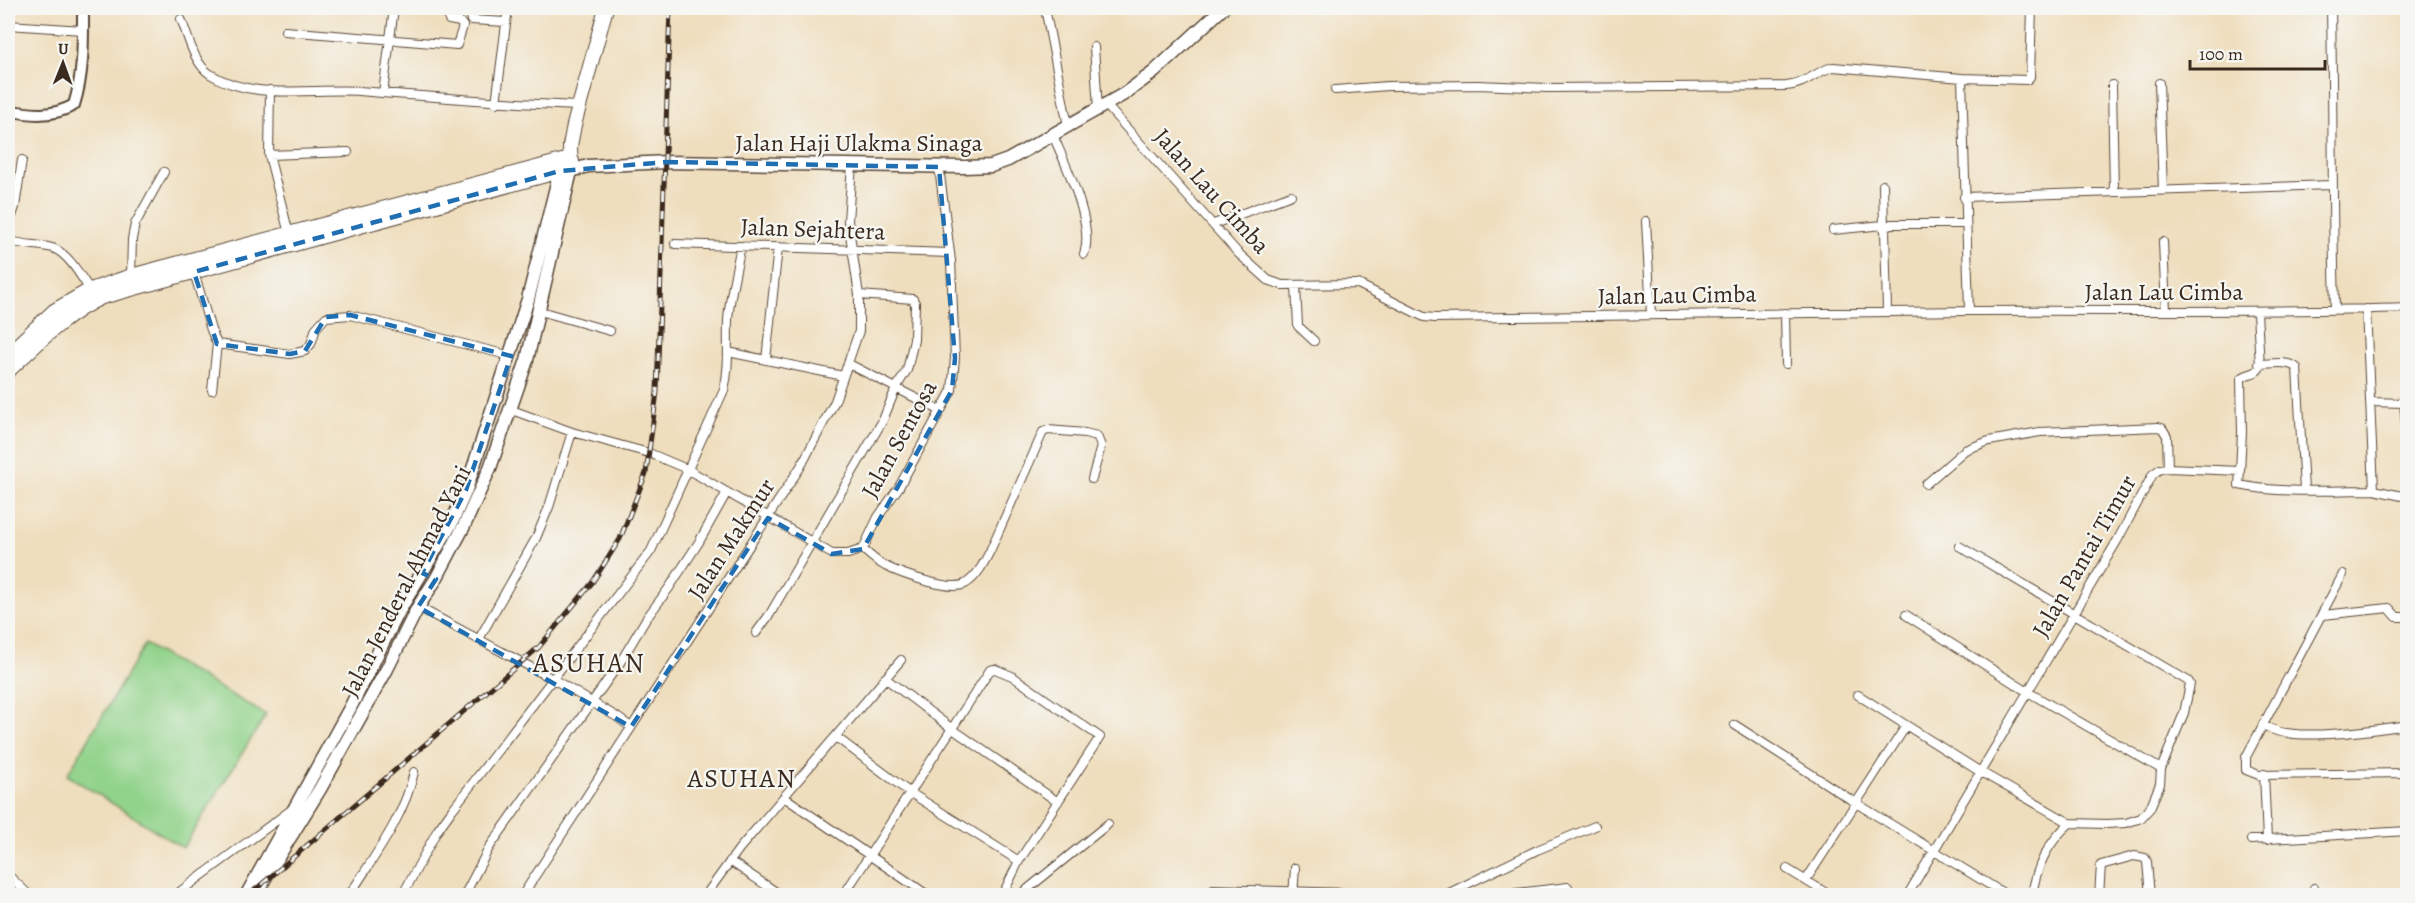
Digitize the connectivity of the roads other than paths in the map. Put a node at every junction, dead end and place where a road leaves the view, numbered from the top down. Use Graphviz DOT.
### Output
graph roads {
  1 [pos="83,8"];
  2 [pos="394,8"];
  3 [pos="508,8"];
  4 [pos="606,8"];
  5 [pos="1045,8"];
  6 [pos="1223,8"];
  7 [pos="2032,8"];
  8 [pos="2331,8"];
  9 [pos="449,16"];
  10 [pos="181,19"];
  11 [pos="471,20"];
  12 [pos="506,22"];
  13 [pos="8,26"];
  14 [pos="83,30"];
  15 [pos="285,31"];
  16 [pos="391,39"];
  17 [pos="1094,47"];
  18 [pos="1962,78"];
  19 [pos="2160,83"];
  20 [pos="2112,85"];
  21 [pos="270,90"];
  22 [pos="1335,90"];
  23 [pos="382,93"];
  24 [pos="496,103"];
  25 [pos="578,106"];
  26 [pos="1102,107"];
  27 [pos="8,110"];
  28 [pos="1068,126"];
  29 [pos="1053,135"];
  30 [pos="348,152"];
  31 [pos="269,154"];
  32 [pos="22,160"];
  33 [pos="852,165"];
  34 [pos="566,166"];
  35 [pos="939,167"];
  36 [pos="164,172"];
  37 [pos="2331,184"];
  38 [pos="1883,185"];
  39 [pos="2163,190"];
  40 [pos="2114,192"];
  41 [pos="1291,195"];
  42 [pos="1964,197"];
  43 [pos="1646,221"];
  44 [pos="1214,224"];
  45 [pos="1965,224"];
  46 [pos="8,226"];
  47 [pos="1884,228"];
  48 [pos="1833,230"];
  49 [pos="289,234"];
  50 [pos="8,240"];
  51 [pos="2163,242"];
  52 [pos="675,244"];
  53 [pos="741,246"];
  54 [pos="778,247"];
  55 [pos="852,249"];
  56 [pos="950,253"];
  57 [pos="1084,254"];
  58 [pos="194,272"];
  59 [pos="131,276"];
  60 [pos="1296,286"];
  61 [pos="90,290"];
  62 [pos="859,295"];
  63 [pos="2335,308"];
  64 [pos="2408,308"];
  65 [pos="2366,309"];
  66 [pos="540,311"];
  67 [pos="1969,311"];
  68 [pos="2166,311"];
  69 [pos="1887,312"];
  70 [pos="2257,312"];
  71 [pos="1651,314"];
  72 [pos="1785,314"];
  73 [pos="610,331"];
  74 [pos="1314,341"];
  75 [pos="218,344"];
  76 [pos="728,352"];
  77 [pos="8,354"];
  78 [pos="511,356"];
  79 [pos="766,360"];
  80 [pos="849,364"];
  81 [pos="1786,364"];
  82 [pos="2259,364"];
  83 [pos="8,371"];
  84 [pos="843,376"];
  85 [pos="896,388"];
  86 [pos="212,390"];
  87 [pos="2370,402"];
  88 [pos="510,409"];
  89 [pos="941,411"];
  90 [pos="572,432"];
  91 [pos="2408,445"];
  92 [pos="2168,468"];
  93 [pos="689,470"];
  94 [pos="2240,471"];
  95 [pos="1092,479"];
  96 [pos="1926,484"];
  97 [pos="467,485"];
  98 [pos="480,490"];
  99 [pos="2304,490"];
  100 [pos="2374,490"];
  101 [pos="727,492"];
  102 [pos="2402,496"];
  103 [pos="768,518"];
  104 [pos="811,542"];
  105 [pos="1959,546"];
  106 [pos="863,549"];
  107 [pos="422,573"];
  108 [pos="2343,573"];
  109 [pos="436,579"];
  110 [pos="418,607"];
  111 [pos="1906,615"];
  112 [pos="2074,615"];
  113 [pos="2323,615"];
  114 [pos="2408,617"];
  115 [pos="756,633"];
  116 [pos="479,639"];
  117 [pos="901,660"];
  118 [pos="885,678"];
  119 [pos="553,679"];
  120 [pos="2028,692"];
  121 [pos="1858,695"];
  122 [pos="592,702"];
  123 [pos="1736,724"];
  124 [pos="2263,724"];
  125 [pos="2408,725"];
  126 [pos="1906,726"];
  127 [pos="631,727"];
  128 [pos="951,728"];
  129 [pos="836,737"];
  130 [pos="2161,769"];
  131 [pos="1979,771"];
  132 [pos="414,772"];
  133 [pos="2408,773"];
  134 [pos="2264,774"];
  135 [pos="909,792"];
  136 [pos="784,797"];
  137 [pos="1058,802"];
  138 [pos="1856,803"];
  139 [pos="294,808"];
  140 [pos="2070,823"];
  141 [pos="1108,824"];
  142 [pos="1595,826"];
  143 [pos="2408,831"];
  144 [pos="2251,840"];
  145 [pos="2266,840"];
  146 [pos="1934,849"];
  147 [pos="868,855"];
  148 [pos="730,861"];
  149 [pos="1019,861"];
  150 [pos="1295,868"];
  151 [pos="1787,869"];
  152 [pos="8,875"];
  153 [pos="1806,880"];
  154 [pos="1569,887"];
  155 [pos="1213,889"];
  156 [pos="1293,894"];
  157 [pos="1451,895"];
  158 [pos="30,896"];
  159 [pos="174,896"];
  160 [pos="246,896"];
  161 [pos="257,896"];
  162 [pos="349,896"];
  163 [pos="402,896"];
  164 [pos="464,896"];
  165 [pos="522,896"];
  166 [pos="705,896"];
  167 [pos="782,896"];
  168 [pos="843,896"];
  169 [pos="929,896"];
  170 [pos="1002,896"];
  171 [pos="1019,896"];
  172 [pos="1491,896"];
  173 [pos="1831,896"];
  174 [pos="1907,896"];
  175 [pos="2008,896"];
  176 [pos="2032,896"];
  177 [pos="2099,896"];
  178 [pos="2150,896"];
  1 -- 14 [label="street"];
  2 -- 16 [label="street"];
  3 -- 12 [label="street"];
  4 -- 25 [label="highway"];
  5 -- 28 [label="street"];
  6 -- 26 [label="main road, Jalan Haji Ulakma Sinaga"];
  7 -- 18 [label="street"];
  8 -- 37 [label="street"];
  9 -- 16 [label="street"];
  10 -- 21 [label="street"];
  11 -- 12 [label="street"];
  12 -- 24 [label="street"];
  13 -- 14 [label="street"];
  14 -- 27 [label="street"];
  15 -- 16 [label="street"];
  16 -- 23 [label="street"];
  17 -- 26 [label="street"];
  18 -- 22 [label="street"];
  18 -- 42 [label="street"];
  19 -- 39 [label="street"];
  20 -- 40 [label="street"];
  21 -- 23 [label="street"];
  21 -- 31 [label="street"];
  23 -- 24 [label="street"];
  24 -- 25 [label="street"];
  25 -- 34 [label="highway"];
  26 -- 28 [label="main road, Jalan Haji Ulakma Sinaga"];
  26 -- 44 [label="street, Jalan Lau Cimba"];
  28 -- 29 [label="main road, Jalan Haji Ulakma Sinaga"];
  29 -- 35 [label="main road, Jalan Haji Ulakma Sinaga"];
  29 -- 57 [label="street"];
  30 -- 31 [label="street"];
  31 -- 49 [label="street"];
  32 -- 46 [label="street"];
  33 -- 34 [label="main road, Jalan Haji Ulakma Sinaga"];
  33 -- 35 [label="main road, Jalan Haji Ulakma Sinaga"];
  33 -- 55 [label="street, Jalan Makmur"];
  34 -- 49 [label="highway"];
  34 -- 58 [label="highway"];
  34 -- 66 [label="main road, Jalan Jenderal Ahmad Yani"];
  34 -- 78 [label="main road, Jalan Jenderal Ahmad Yani"];
  35 -- 56 [label="street, Jalan Sentosa"];
  36 -- 59 [label="street"];
  37 -- 39 [label="street"];
  37 -- 63 [label="street"];
  38 -- 47 [label="street"];
  39 -- 40 [label="street"];
  40 -- 42 [label="street"];
  41 -- 44 [label="street"];
  42 -- 45 [label="street"];
  43 -- 71 [label="street"];
  44 -- 60 [label="street, Jalan Lau Cimba"];
  45 -- 47 [label="street"];
  45 -- 67 [label="street"];
  47 -- 48 [label="street"];
  47 -- 69 [label="street"];
  49 -- 59 [label="highway"];
  50 -- 61 [label="street"];
  51 -- 68 [label="street"];
  52 -- 53 [label="street, Jalan Sejahtera"];
  53 -- 54 [label="street, Jalan Sejahtera"];
  53 -- 76 [label="street"];
  54 -- 55 [label="street, Jalan Sejahtera"];
  54 -- 79 [label="street"];
  55 -- 56 [label="street, Jalan Sejahtera"];
  55 -- 62 [label="street, Jalan Makmur"];
  56 -- 89 [label="street, Jalan Sentosa"];
  58 -- 75 [label="street"];
  58 -- 83 [label="highway"];
  59 -- 61 [label="highway"];
  60 -- 71 [label="street, Jalan Lau Cimba"];
  60 -- 74 [label="street"];
  61 -- 77 [label="highway"];
  62 -- 80 [label="street, Jalan Makmur"];
  62 -- 85 [label="street"];
  63 -- 65 [label="street, Jalan Lau Cimba"];
  63 -- 70 [label="street, Jalan Lau Cimba"];
  64 -- 65 [label="street, Jalan Lau Cimba"];
  65 -- 87 [label="street"];
  66 -- 73 [label="street"];
  66 -- 88 [label="main road, Jalan Jenderal Ahmad Yani"];
  67 -- 68 [label="street, Jalan Lau Cimba"];
  67 -- 69 [label="street, Jalan Lau Cimba"];
  68 -- 70 [label="street, Jalan Lau Cimba"];
  69 -- 72 [label="street, Jalan Lau Cimba"];
  70 -- 82 [label="street"];
  71 -- 72 [label="street, Jalan Lau Cimba"];
  72 -- 81 [label="street"];
  75 -- 78 [label="street"];
  75 -- 86 [label="street"];
  76 -- 79 [label="street"];
  76 -- 93 [label="street"];
  78 -- 97 [label="main road, Jalan Jenderal Ahmad Yani"];
  79 -- 84 [label="street"];
  80 -- 84 [label="street, Jalan Makmur"];
  80 -- 85 [label="street"];
  82 -- 94 [label="street"];
  82 -- 99 [label="street"];
  84 -- 103 [label="street, Jalan Makmur"];
  85 -- 89 [label="street"];
  85 -- 104 [label="street"];
  87 -- 91 [label="street"];
  87 -- 100 [label="street"];
  88 -- 90 [label="street"];
  88 -- 98 [label="main road, Jalan Jenderal Ahmad Yani"];
  89 -- 106 [label="street, Jalan Sentosa"];
  90 -- 93 [label="street"];
  90 -- 116 [label="street"];
  92 -- 94 [label="street, Jalan Pantai Timur"];
  92 -- 96 [label="street"];
  92 -- 112 [label="street, Jalan Pantai Timur"];
  93 -- 101 [label="street"];
  93 -- 119 [label="street"];
  94 -- 99 [label="street"];
  95 -- 106 [label="street"];
  97 -- 98 [label="main road"];
  97 -- 107 [label="main road, Jalan Jenderal Ahmad Yani"];
  98 -- 109 [label="main road, Jalan Jenderal Ahmad Yani"];
  99 -- 100 [label="street"];
  100 -- 102 [label="street"];
  101 -- 103 [label="street"];
  101 -- 122 [label="street"];
  103 -- 104 [label="street"];
  103 -- 127 [label="street, Jalan Makmur"];
  104 -- 106 [label="street"];
  104 -- 115 [label="street"];
  105 -- 112 [label="street"];
  107 -- 109 [label="main road"];
  107 -- 139 [label="main road, Jalan Jenderal Ahmad Yani"];
  108 -- 113 [label="street"];
  109 -- 110 [label="main road, Jalan Jenderal Ahmad Yani"];
  110 -- 116 [label="street"];
  110 -- 161 [label="main road, Jalan Jenderal Ahmad Yani"];
  111 -- 120 [label="street"];
  112 -- 120 [label="street, Jalan Pantai Timur"];
  112 -- 130 [label="street"];
  113 -- 114 [label="street"];
  113 -- 124 [label="street"];
  116 -- 119 [label="street"];
  117 -- 118 [label="street"];
  118 -- 128 [label="street"];
  118 -- 129 [label="street"];
  119 -- 122 [label="street"];
  119 -- 163 [label="street"];
  120 -- 130 [label="street"];
  120 -- 131 [label="street, Jalan Pantai Timur"];
  121 -- 126 [label="street"];
  122 -- 127 [label="street"];
  122 -- 164 [label="street"];
  123 -- 138 [label="street"];
  124 -- 125 [label="street"];
  124 -- 134 [label="street"];
  126 -- 131 [label="street"];
  126 -- 138 [label="street"];
  127 -- 165 [label="street, Jalan Makmur"];
  128 -- 135 [label="street"];
  128 -- 137 [label="street"];
  128 -- 137 [label="street"];
  129 -- 135 [label="street"];
  129 -- 136 [label="street"];
  130 -- 140 [label="street"];
  131 -- 140 [label="street"];
  131 -- 146 [label="street, Jalan Pantai Timur"];
  132 -- 162 [label="street"];
  133 -- 134 [label="street"];
  134 -- 145 [label="street"];
  135 -- 147 [label="street"];
  135 -- 149 [label="street"];
  136 -- 147 [label="street"];
  136 -- 148 [label="street"];
  137 -- 149 [label="street"];
  138 -- 146 [label="street"];
  138 -- 153 [label="street"];
  139 -- 159 [label="street"];
  139 -- 160 [label="main road, Jalan Jenderal Ahmad Yani"];
  140 -- 176 [label="street"];
  141 -- 171 [label="street"];
  142 -- 157 [label="street"];
  143 -- 145 [label="street"];
  144 -- 145 [label="street"];
  146 -- 174 [label="street, Jalan Pantai Timur"];
  146 -- 175 [label="street"];
  147 -- 168 [label="street"];
  147 -- 169 [label="street"];
  148 -- 166 [label="street"];
  148 -- 167 [label="street"];
  149 -- 170 [label="street"];
  150 -- 156 [label="street"];
  151 -- 153 [label="street"];
  152 -- 158 [label="street"];
  153 -- 173 [label="street"];
  154 -- 172 [label="street"];
  155 -- 156 [label="street"];
  156 -- 157 [label="street"];
  177 -- 178 [label="street"];
}
